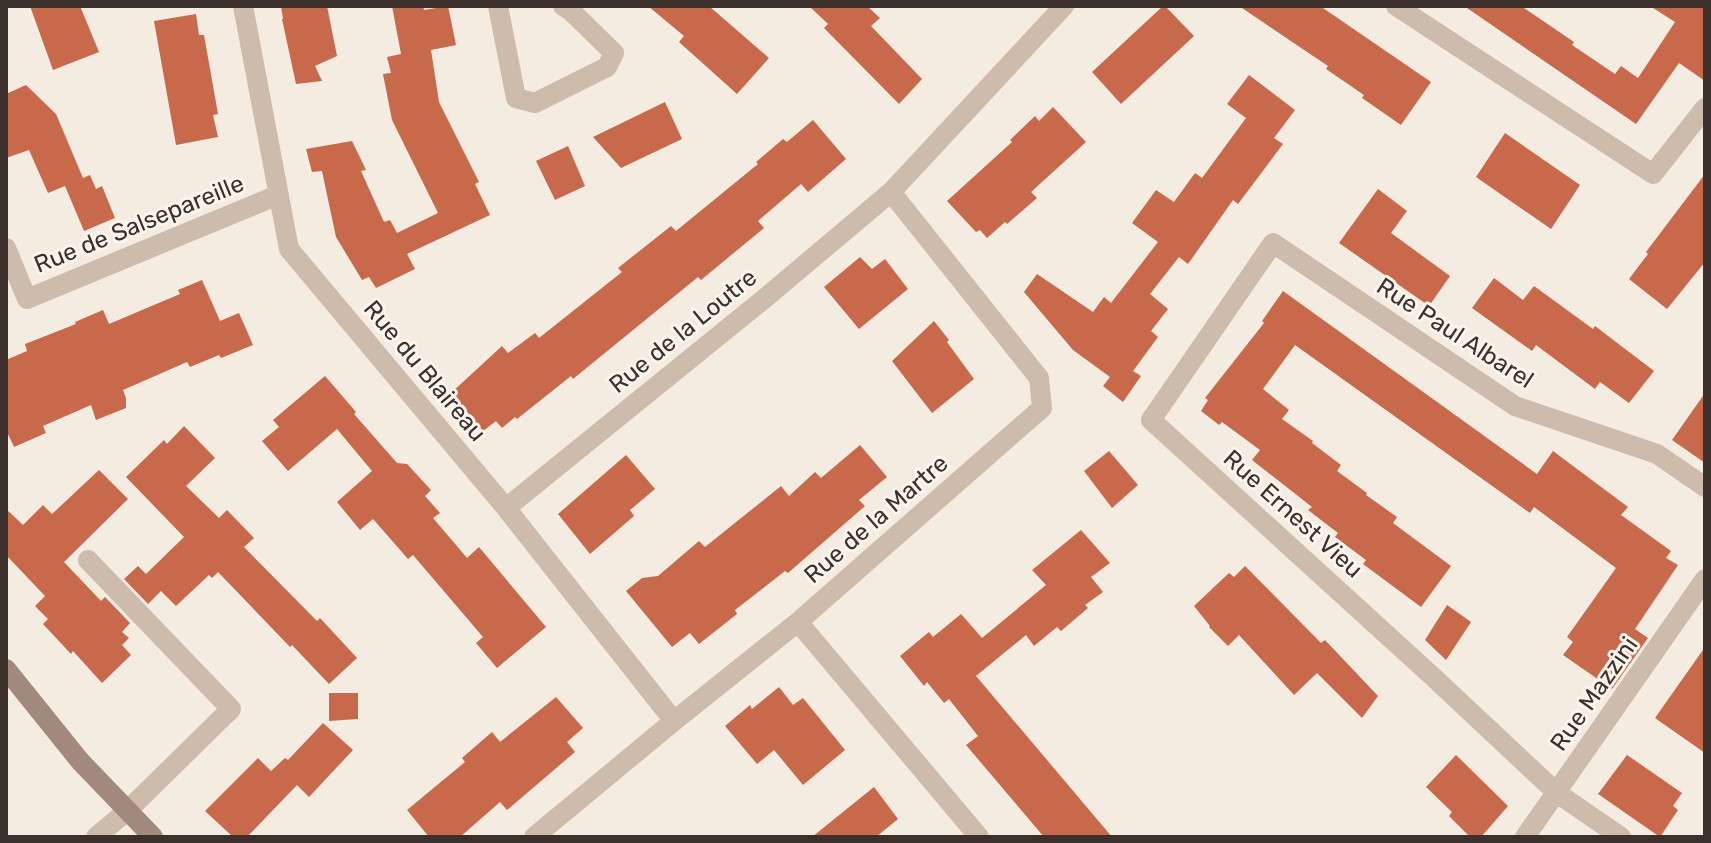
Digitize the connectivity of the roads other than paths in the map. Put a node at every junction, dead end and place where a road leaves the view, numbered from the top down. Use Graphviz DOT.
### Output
graph roads {
  1 [pos="243,6"];
  2 [pos="498,6"];
  3 [pos="1064,6"];
  4 [pos="1400,7"];
  5 [pos="570,8"];
  6 [pos="1705,108"];
  7 [pos="891,192"];
  8 [pos="278,195"];
  9 [pos="1273,243"];
  10 [pos="6,248"];
  11 [pos="1705,487"];
  12 [pos="506,508"];
  13 [pos="88,560"];
  14 [pos="1705,579"];
  15 [pos="798,622"];
  16 [pos="6,669"];
  17 [pos="674,721"];
  18 [pos="1557,793"];
  19 [pos="127,811"];
  20 [pos="96,837"];
  21 [pos="153,837"];
  22 [pos="534,837"];
  23 [pos="979,837"];
  24 [pos="1525,837"];
  25 [pos="1621,837"];
  1 -- 8 [label="street, Rue du Blaireau"];
  2 -- 5 [label="street"];
  3 -- 7 [label="street, Rue de la Loutre"];
  4 -- 6 [label="street"];
  7 -- 12 [label="street, Rue de la Loutre"];
  7 -- 15 [label="street, Rue de la Martre"];
  8 -- 10 [label="street, Rue de Salsepareille"];
  8 -- 12 [label="street, Rue du Blaireau"];
  9 -- 11 [label="street, Rue Paul Albarel"];
  9 -- 18 [label="street, Rue Ernest Vieu"];
  12 -- 17 [label="street, Rue du Blaireau"];
  13 -- 19 [label="street"];
  14 -- 18 [label="street, Rue Mazzini"];
  15 -- 17 [label="street, Rue de la Martre"];
  15 -- 23 [label="street"];
  16 -- 19 [label="main road"];
  17 -- 22 [label="street, Rue de la Martre"];
  18 -- 24 [label="street, Rue Mazzini"];
  18 -- 25 [label="street"];
  19 -- 20 [label="street"];
  19 -- 21 [label="main road"];
}
